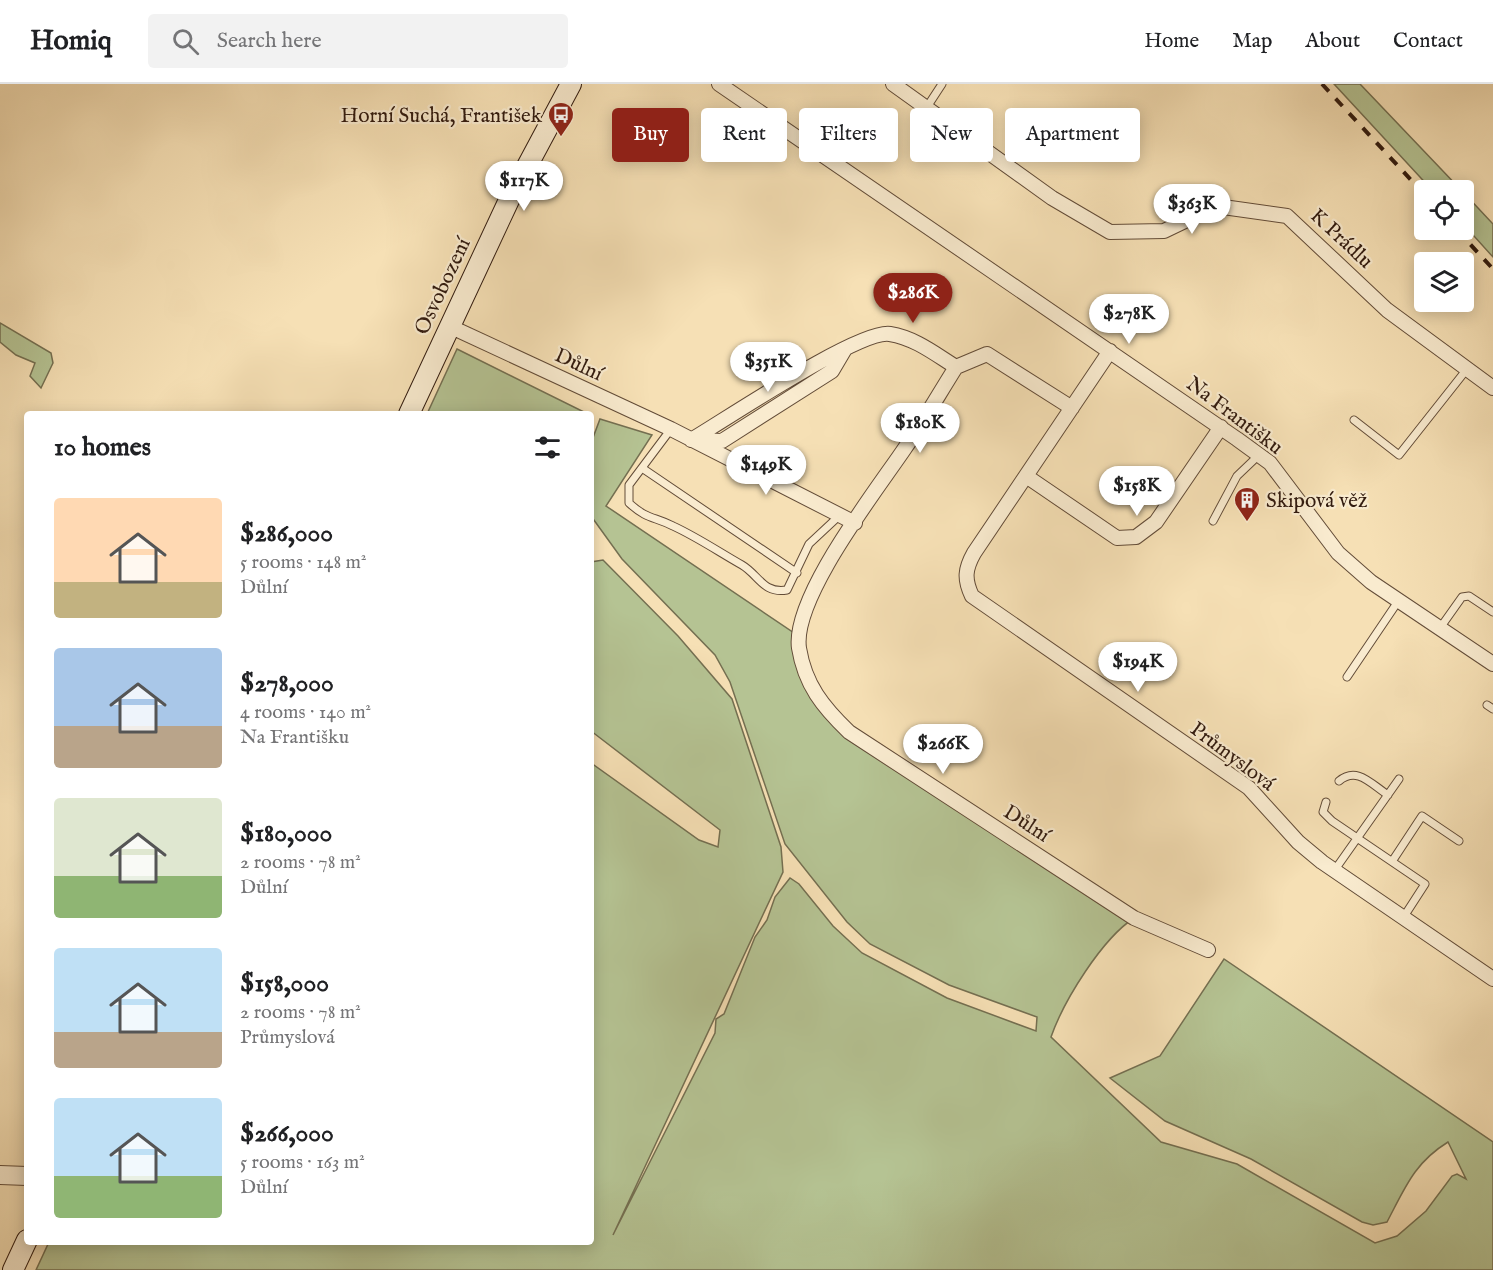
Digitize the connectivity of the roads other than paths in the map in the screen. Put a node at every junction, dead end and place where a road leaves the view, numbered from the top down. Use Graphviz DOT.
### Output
graph roads {
  1 [pos="571,84"];
  2 [pos="719,84"];
  3 [pos="892,84"];
  4 [pos="942,84"];
  5 [pos="927,107"];
  6 [pos="449,326"];
  7 [pos="1110,351"];
  8 [pos="956,367"];
  9 [pos="1467,369"];
  10 [pos="1493,388"];
  11 [pos="1072,408"];
  12 [pos="410,411"];
  13 [pos="1354,420"];
  14 [pos="1221,427"];
  15 [pos="671,429"];
  16 [pos="692,440"];
  17 [pos="1259,455"];
  18 [pos="642,468"];
  19 [pos="1026,476"];
  20 [pos="840,516"];
  21 [pos="1214,521"];
  22 [pos="855,523"];
  23 [pos="797,573"];
  24 [pos="1399,600"];
  25 [pos="1493,612"];
  26 [pos="1440,628"];
  27 [pos="1493,664"];
  28 [pos="1347,677"];
  29 [pos="1399,779"];
  30 [pos="1339,782"];
  31 [pos="1388,795"];
  32 [pos="1326,802"];
  33 [pos="1357,837"];
  34 [pos="1459,841"];
  35 [pos="1393,860"];
  36 [pos="1335,871"];
  37 [pos="1403,918"];
  38 [pos="1208,950"];
  39 [pos="1493,979"];
  40 [pos="0,1175"];
  41 [pos="24,1176"];
  42 [pos="25,1245"];
  43 [pos="13,1270"];
  1 -- 6 [label="main road, Osvobození"];
  2 -- 7 [label="street, Na Františku"];
  3 -- 5 [label="street, K Prádlu"];
  4 -- 5 [label="lane"];
  5 -- 9 [label="street, K Prádlu"];
  6 -- 12 [label="main road, Osvobození"];
  6 -- 15 [label="street, Důlní"];
  7 -- 11 [label="street, Průmyslová"];
  7 -- 14 [label="street, Na Františku"];
  8 -- 11 [label="street"];
  8 -- 16 [label="street"];
  8 -- 22 [label="street, Důlní"];
  9 -- 10 [label="street, K Prádlu"];
  9 -- 13 [label="lane"];
  11 -- 19 [label="street, Průmyslová"];
  14 -- 17 [label="street, Na Františku"];
  14 -- 19 [label="street"];
  15 -- 16 [label="street, Důlní"];
  15 -- 18 [label="lane"];
  16 -- 20 [label="street, Důlní"];
  17 -- 21 [label="lane"];
  17 -- 24 [label="street, Na Františku"];
  18 -- 23 [label="lane"];
  18 -- 23 [label="lane"];
  19 -- 36 [label="street, Průmyslová"];
  20 -- 22 [label="street, Důlní"];
  20 -- 23 [label="lane"];
  22 -- 38 [label="street, Důlní"];
  24 -- 26 [label="street, Na Františku"];
  24 -- 28 [label="lane"];
  25 -- 26 [label="lane"];
  26 -- 27 [label="street, Na Františku"];
  29 -- 31 [label="lane"];
  30 -- 31 [label="lane"];
  31 -- 33 [label="lane"];
  32 -- 33 [label="lane"];
  33 -- 35 [label="lane"];
  33 -- 36 [label="lane"];
  34 -- 35 [label="lane"];
  35 -- 37 [label="lane"];
  36 -- 37 [label="street, Průmyslová"];
  37 -- 39 [label="street, Průmyslová"];
  40 -- 41 [label="street"];
  42 -- 43 [label="main road"];
}
